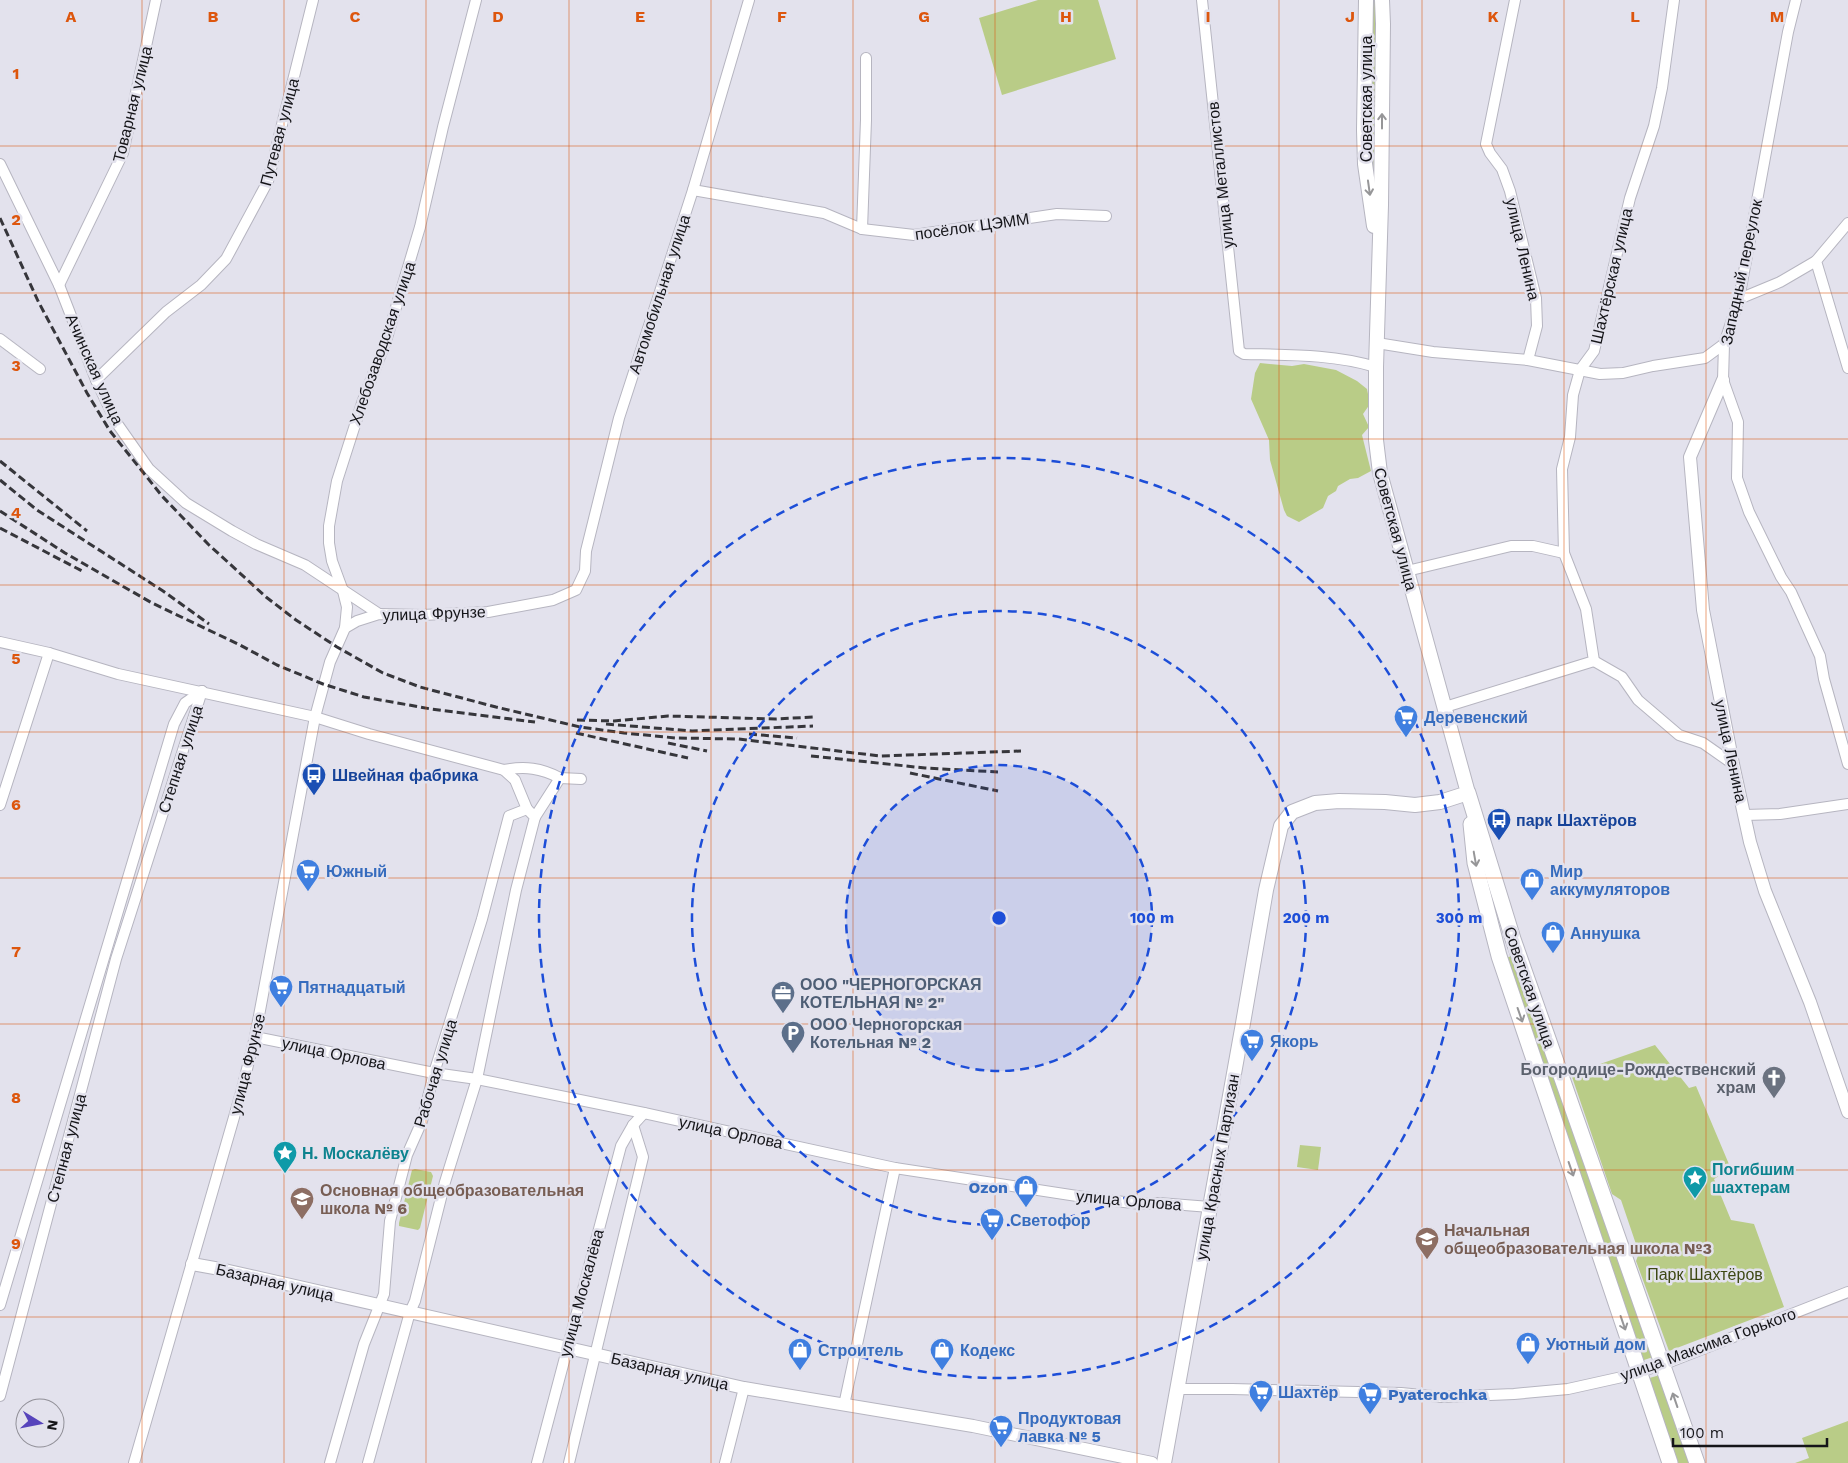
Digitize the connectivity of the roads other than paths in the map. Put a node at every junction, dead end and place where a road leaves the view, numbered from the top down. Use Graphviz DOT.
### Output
graph roads {
  1 [pos="156,0"];
  2 [pos="313,0"];
  3 [pos="476,0"];
  4 [pos="749,0"];
  5 [pos="1202,0"];
  6 [pos="1366,0"];
  7 [pos="1382,0"];
  8 [pos="1515,0"];
  9 [pos="1674,0"];
  10 [pos="1796,0"];
  11 [pos="866,58"];
  12 [pos="0,164"];
  13 [pos="692,190"];
  14 [pos="1106,216"];
  15 [pos="1848,223"];
  16 [pos="862,229"];
  17 [pos="1379,257"];
  18 [pos="1816,261"];
  19 [pos="59,286"];
  20 [pos="1739,299"];
  21 [pos="0,339"];
  22 [pos="1377,343"];
  23 [pos="1724,344"];
  24 [pos="1528,360"];
  25 [pos="1376,367"];
  26 [pos="1848,368"];
  27 [pos="40,369"];
  28 [pos="1580,370"];
  29 [pos="96,380"];
  30 [pos="1723,380"];
  31 [pos="1564,553"];
  32 [pos="1407,571"];
  33 [pos="576,590"];
  34 [pos="343,591"];
  35 [pos="379,614"];
  36 [pos="345,628"];
  37 [pos="0,642"];
  38 [pos="49,653"];
  39 [pos="1594,662"];
  40 [pos="202,692"];
  41 [pos="1445,707"];
  42 [pos="315,717"];
  43 [pos="1732,764"];
  44 [pos="1848,764"];
  45 [pos="504,770"];
  46 [pos="560,778"];
  47 [pos="581,779"];
  48 [pos="1468,793"];
  49 [pos="1848,804"];
  50 [pos="0,805"];
  51 [pos="527,809"];
  52 [pos="1745,815"];
  53 [pos="535,817"];
  54 [pos="255,1037"];
  55 [pos="434,1073"];
  56 [pos="478,1079"];
  57 [pos="1848,1112"];
  58 [pos="644,1113"];
  59 [pos="632,1125"];
  60 [pos="895,1168"];
  61 [pos="1210,1207"];
  62 [pos="192,1264"];
  63 [pos="1848,1292"];
  64 [pos="0,1305"];
  65 [pos="380,1307"];
  66 [pos="410,1312"];
  67 [pos="566,1348"];
  68 [pos="596,1354"];
  69 [pos="1662,1365"];
  70 [pos="1639,1372"];
  71 [pos="744,1388"];
  72 [pos="1177,1390"];
  73 [pos="0,1396"];
  74 [pos="844,1405"];
  75 [pos="134,1463"];
  76 [pos="330,1463"];
  77 [pos="368,1463"];
  78 [pos="537,1463"];
  79 [pos="569,1463"];
  80 [pos="725,1463"];
  81 [pos="1152,1463"];
  82 [pos="1164,1463"];
  83 [pos="1670,1463"];
  84 [pos="1696,1463"];
  1 -- 19 [label="street, Товарная улица"];
  2 -- 29 [label="street, Путевая улица"];
  3 -- 34 [label="street, Хлебозаводская улица"];
  4 -- 13 [label="street, Автомобильная улица"];
  5 -- 25 [label="street, улица Металлистов"];
  6 -- 17 [label="main road, Советская улица, one-way"];
  17 -- 7 [label="main road, Советская улица, one-way"];
  8 -- 24 [label="street, улица Ленина"];
  9 -- 28 [label="street, Шахтёрская улица"];
  10 -- 20 [label="street, Западный переулок"];
  11 -- 16 [label="street"];
  12 -- 19 [label="street, Ачинская улица"];
  13 -- 16 [label="street, посёлок ЦЭММ"];
  13 -- 33 [label="street, Автомобильная улица"];
  14 -- 16 [label="street, посёлок ЦЭММ"];
  15 -- 18 [label="street"];
  17 -- 22 [label="main road, Советская улица"];
  18 -- 20 [label="street"];
  18 -- 26 [label="street"];
  19 -- 29 [label="street, Ачинская улица"];
  20 -- 23 [label="street, Западный переулок"];
  21 -- 27 [label="street"];
  22 -- 24 [label="street"];
  22 -- 25 [label="main road, Советская улица"];
  23 -- 28 [label="street"];
  23 -- 30 [label="street, Западный переулок"];
  24 -- 28 [label="street"];
  25 -- 32 [label="main road, Советская улица"];
  28 -- 31 [label="street, Шахтёрская улица"];
  29 -- 34 [label="street, Ачинская улица"];
  30 -- 43 [label="street, улица Ленина"];
  30 -- 44 [label="street, Западный переулок"];
  31 -- 32 [label="street"];
  31 -- 39 [label="street, Шахтёрская улица"];
  32 -- 41 [label="main road, Советская улица"];
  33 -- 35 [label="street, улица Фрунзе"];
  34 -- 35 [label="street, Ачинская улица"];
  34 -- 36 [label="street, Хлебозаводская улица"];
  35 -- 36 [label="street, улица Фрунзе"];
  36 -- 42 [label="street, улица Фрунзе"];
  37 -- 38 [label="street"];
  38 -- 40 [label="street"];
  38 -- 50 [label="street"];
  39 -- 41 [label="street"];
  39 -- 43 [label="street"];
  40 -- 42 [label="street"];
  40 -- 64 [label="street, Степная улица"];
  40 -- 73 [label="street, Степная улица"];
  41 -- 48 [label="main road, Советская улица"];
  42 -- 45 [label="street"];
  42 -- 54 [label="street, улица Фрунзе"];
  43 -- 52 [label="street, улица Ленина"];
  45 -- 46 [label="street"];
  45 -- 51 [label="street"];
  46 -- 47 [label="street"];
  46 -- 53 [label="street"];
  48 -- 61 [label="main road, улица Красных Партизан"];
  48 -- 69 [label="main road, Советская улица"];
  48 -- 70 [label="main road, Советская улица, one-way"];
  49 -- 52 [label="street"];
  51 -- 53 [label="street"];
  51 -- 55 [label="street, Рабочая улица"];
  52 -- 57 [label="street, улица Ленина"];
  53 -- 56 [label="street"];
  54 -- 55 [label="street, улица Орлова"];
  54 -- 62 [label="street, улица Фрунзе"];
  55 -- 56 [label="street, улица Орлова"];
  55 -- 65 [label="street, Рабочая улица"];
  56 -- 58 [label="street, улица Орлова"];
  56 -- 66 [label="street"];
  58 -- 59 [label="street, улица Москалёва"];
  58 -- 60 [label="street, улица Орлова"];
  59 -- 67 [label="street, улица Москалёва"];
  59 -- 68 [label="street, улица Москалёва"];
  60 -- 61 [label="street, улица Орлова"];
  60 -- 74 [label="street"];
  61 -- 72 [label="main road, улица Красных Партизан"];
  62 -- 65 [label="street, Базарная улица"];
  62 -- 75 [label="street, улица Фрунзе"];
  63 -- 69 [label="street, улица Максима Горького"];
  65 -- 66 [label="street, Базарная улица"];
  65 -- 76 [label="street, Рабочая улица"];
  66 -- 67 [label="street, Базарная улица"];
  66 -- 77 [label="street"];
  67 -- 68 [label="street, Базарная улица"];
  67 -- 78 [label="street, улица Москалёва"];
  68 -- 71 [label="street, Базарная улица"];
  68 -- 79 [label="street, улица Москалёва"];
  69 -- 70 [label="street, улица Максима Горького"];
  84 -- 69 [label="main road, Советская улица, one-way"];
  70 -- 72 [label="street, улица Максима Горького"];
  70 -- 83 [label="main road, Советская улица"];
  71 -- 74 [label="street, Базарная улица"];
  71 -- 80 [label="street"];
  72 -- 82 [label="main road, улица Красных Партизан"];
  74 -- 81 [label="street, Базарная улица"];
}
